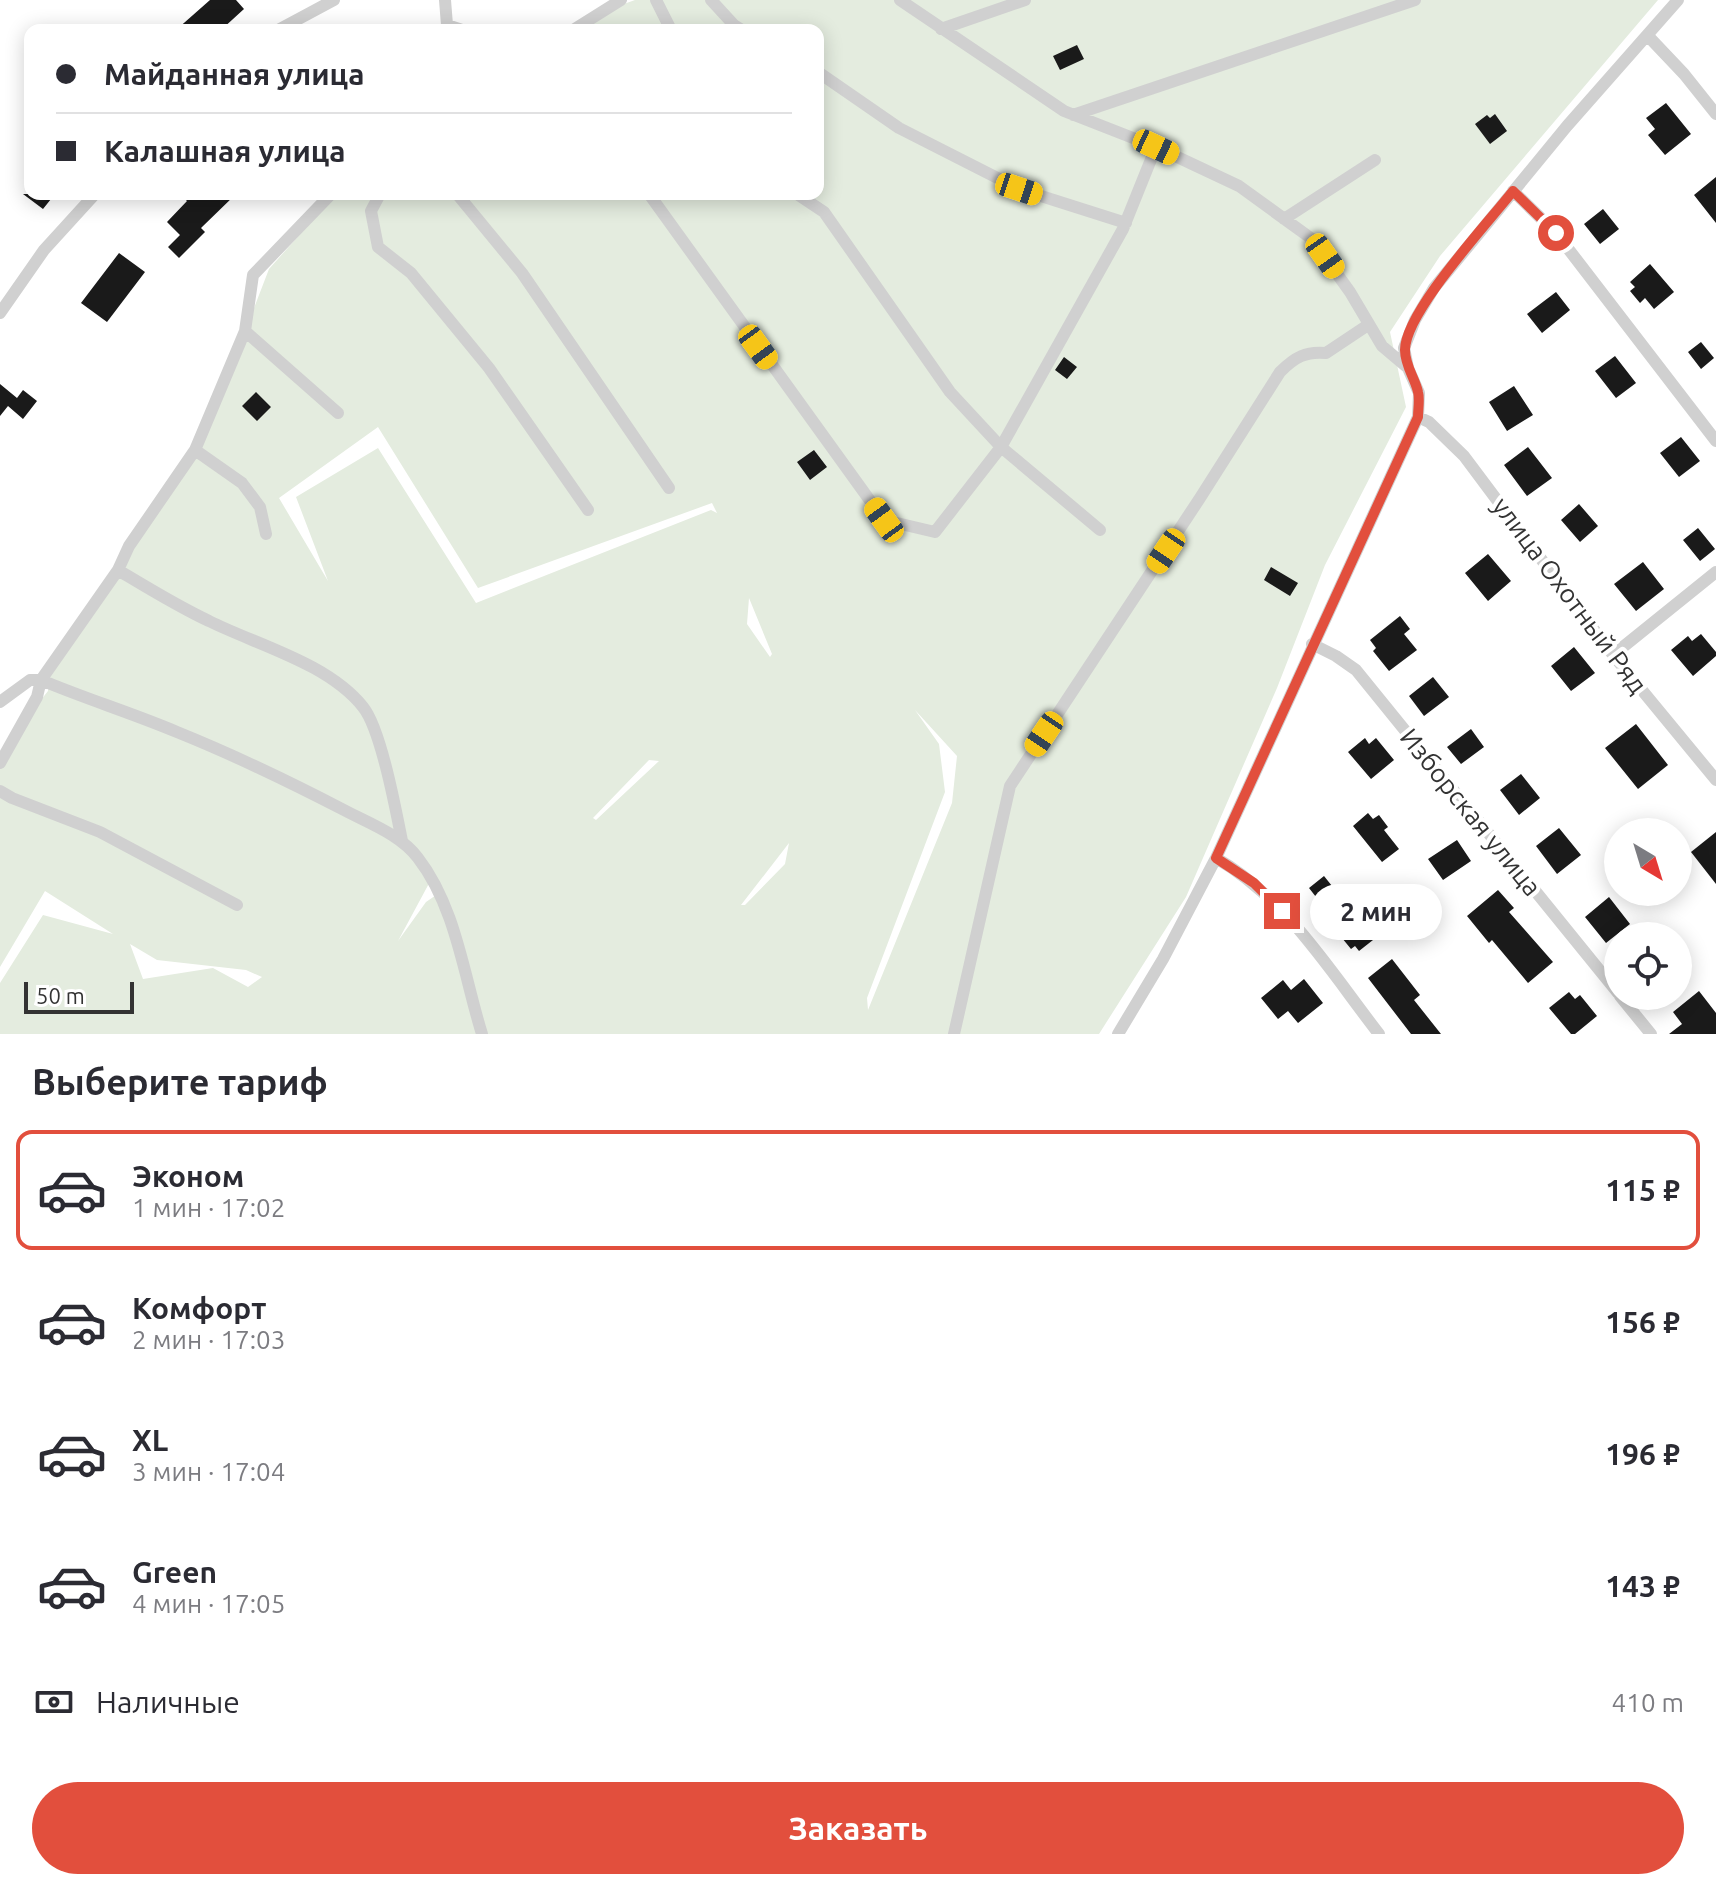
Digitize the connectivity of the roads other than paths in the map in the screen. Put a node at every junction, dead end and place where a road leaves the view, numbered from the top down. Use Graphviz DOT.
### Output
graph roads {
  1 [pos="334,0"];
  2 [pos="445,0"];
  3 [pos="621,0"];
  4 [pos="656,0"];
  5 [pos="711,0"];
  6 [pos="900,0"];
  7 [pos="1025,0"];
  8 [pos="1415,0"];
  9 [pos="1678,0"];
  10 [pos="289,24"];
  11 [pos="448,24"];
  12 [pos="583,24"];
  13 [pos="668,24"];
  14 [pos="733,24"];
  15 [pos="941,29"];
  16 [pos="1648,36"];
  17 [pos="824,76"];
  18 [pos="1716,114"];
  19 [pos="1073,115"];
  20 [pos="1156,147"];
  21 [pos="1375,160"];
  22 [pos="1513,191"];
  23 [pos="90,200"];
  24 [pos="325,200"];
  25 [pos="377,200"];
  26 [pos="462,200"];
  27 [pos="653,200"];
  28 [pos="806,200"];
  29 [pos="1284,219"];
  30 [pos="1126,223"];
  31 [pos="0,313"];
  32 [pos="1368,325"];
  33 [pos="245,331"];
  34 [pos="1408,368"];
  35 [pos="338,413"];
  36 [pos="1418,417"];
  37 [pos="1716,441"];
  38 [pos="1001,447"];
  39 [pos="195,450"];
  40 [pos="669,488"];
  41 [pos="588,510"];
  42 [pos="1100,530"];
  43 [pos="266,534"];
  44 [pos="118,570"];
  45 [pos="1716,572"];
  46 [pos="1312,644"];
  47 [pos="1613,655"];
  48 [pos="41,680"];
  49 [pos="0,702"];
  50 [pos="0,763"];
  51 [pos="1716,780"];
  52 [pos="0,791"];
  53 [pos="402,841"];
  54 [pos="1216,858"];
  55 [pos="237,905"];
  56 [pos="1604,976"];
  57 [pos="1631,1010"];
  58 [pos="482,1034"];
  59 [pos="954,1034"];
  60 [pos="1118,1034"];
  61 [pos="1379,1034"];
  62 [pos="1651,1034"];
  1 -- 10 [label="street"];
  2 -- 11 [label="street"];
  3 -- 12 [label="street"];
  4 -- 13 [label="street"];
  5 -- 14 [label="street"];
  6 -- 15 [label="street"];
  7 -- 15 [label="street"];
  8 -- 19 [label="street"];
  9 -- 16 [label="street"];
  15 -- 19 [label="street"];
  16 -- 18 [label="street"];
  16 -- 22 [label="street"];
  17 -- 30 [label="street"];
  19 -- 20 [label="street"];
  20 -- 29 [label="street"];
  20 -- 30 [label="street"];
  21 -- 29 [label="street"];
  22 -- 34 [label="street"];
  22 -- 37 [label="street"];
  23 -- 31 [label="street"];
  24 -- 33 [label="street"];
  25 -- 41 [label="street"];
  26 -- 40 [label="street"];
  27 -- 38 [label="street"];
  28 -- 38 [label="street"];
  29 -- 32 [label="street"];
  30 -- 38 [label="street"];
  32 -- 34 [label="street"];
  32 -- 59 [label="street"];
  33 -- 35 [label="street"];
  33 -- 39 [label="street"];
  34 -- 36 [label="street"];
  36 -- 46 [label="street"];
  36 -- 47 [label="street, улица Охотный Ряд"];
  38 -- 42 [label="street"];
  39 -- 43 [label="street"];
  39 -- 44 [label="street"];
  44 -- 48 [label="street"];
  44 -- 53 [label="street"];
  45 -- 47 [label="street"];
  46 -- 54 [label="street"];
  46 -- 56 [label="street, Изборская улица"];
  47 -- 51 [label="street, улица Охотный Ряд"];
  48 -- 49 [label="street"];
  48 -- 50 [label="street"];
  48 -- 53 [label="street"];
  52 -- 55 [label="street"];
  53 -- 58 [label="street"];
  54 -- 60 [label="street"];
  54 -- 61 [label="street"];
  57 -- 62 [label="street, Изборская улица"];
}
